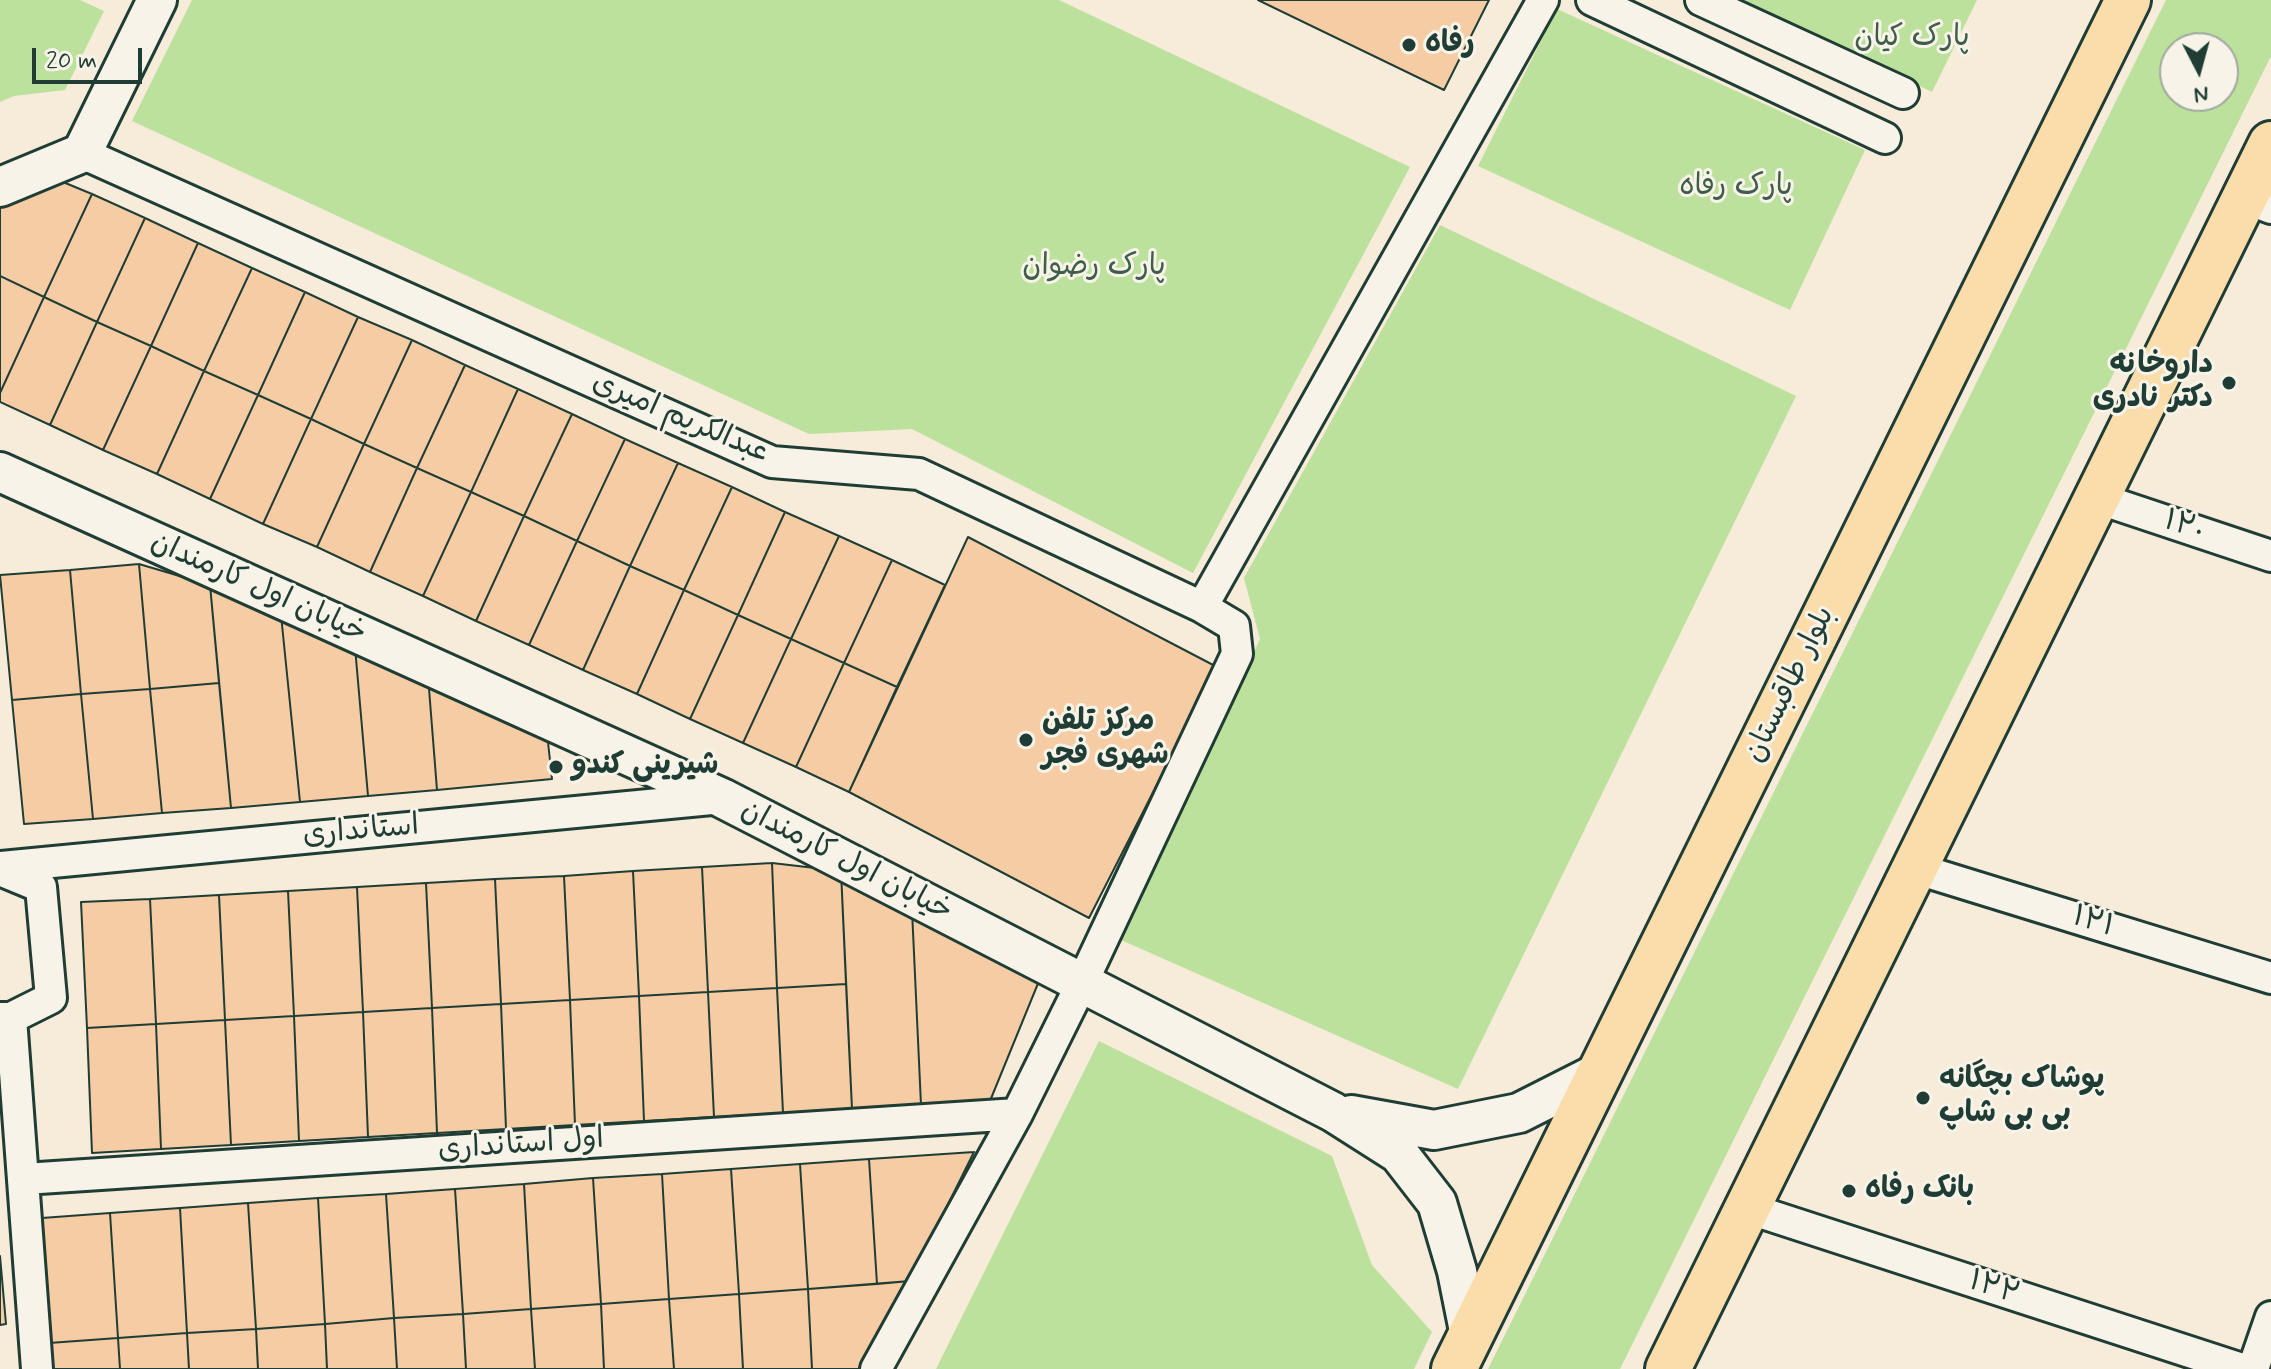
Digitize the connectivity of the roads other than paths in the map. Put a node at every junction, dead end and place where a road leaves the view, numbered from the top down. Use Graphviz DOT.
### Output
graph roads {
  1 [pos="157,0"];
  2 [pos="1543,0"];
  3 [pos="1592,0"];
  4 [pos="1701,0"];
  5 [pos="2128,0"];
  6 [pos="1903,93"];
  7 [pos="1885,138"];
  8 [pos="2271,144"];
  9 [pos="82,153"];
  10 [pos="0,187"];
  11 [pos="2258,203"];
  12 [pos="0,472"];
  13 [pos="2097,498"];
  14 [pos="2271,556"];
  15 [pos="1202,607"];
  16 [pos="722,798"];
  17 [pos="0,868"];
  18 [pos="1914,868"];
  19 [pos="2271,978"];
  20 [pos="1082,983"];
  21 [pos="4,1017"];
  22 [pos="1600,1072"];
  23 [pos="1333,1112"];
  24 [pos="1017,1114"];
  25 [pos="24,1179"];
  26 [pos="1747,1208"];
  27 [pos="2271,1317"];
  28 [pos="1462,1353"];
  29 [pos="37,1369"];
  30 [pos="876,1369"];
  31 [pos="1668,1369"];
  32 [pos="2242,1369"];
  33 [pos="2253,1369"];
  1 -- 9 [label="street"];
  2 -- 15 [label="street"];
  3 -- 7 [label="street"];
  4 -- 6 [label="street"];
  5 -- 22 [label="main road, بلوار طاقبستان"];
  8 -- 11 [label="main road"];
  9 -- 10 [label="street"];
  9 -- 15 [label="street, عبدالکریم امیری"];
  11 -- 13 [label="main road"];
  12 -- 16 [label="street, خیابان اول کارمندان"];
  13 -- 14 [label="street, ۱۲۰"];
  13 -- 18 [label="main road"];
  15 -- 20 [label="street, عبدالکریم امیری"];
  16 -- 17 [label="street, استانداری"];
  16 -- 20 [label="street, خیابان اول کارمندان"];
  17 -- 21 [label="street"];
  18 -- 19 [label="street, ۱۲۱"];
  18 -- 26 [label="main road"];
  20 -- 23 [label="street, خیابان اول کارمندان"];
  20 -- 24 [label="street"];
  21 -- 25 [label="street"];
  22 -- 23 [label="street"];
  22 -- 28 [label="main road, بلوار طاقبستان"];
  23 -- 28 [label="street"];
  24 -- 25 [label="street, اول استانداری"];
  24 -- 30 [label="street"];
  25 -- 29 [label="street"];
  26 -- 31 [label="main road"];
  26 -- 32 [label="street, ۱۲۲"];
  27 -- 33 [label="street"];
}
